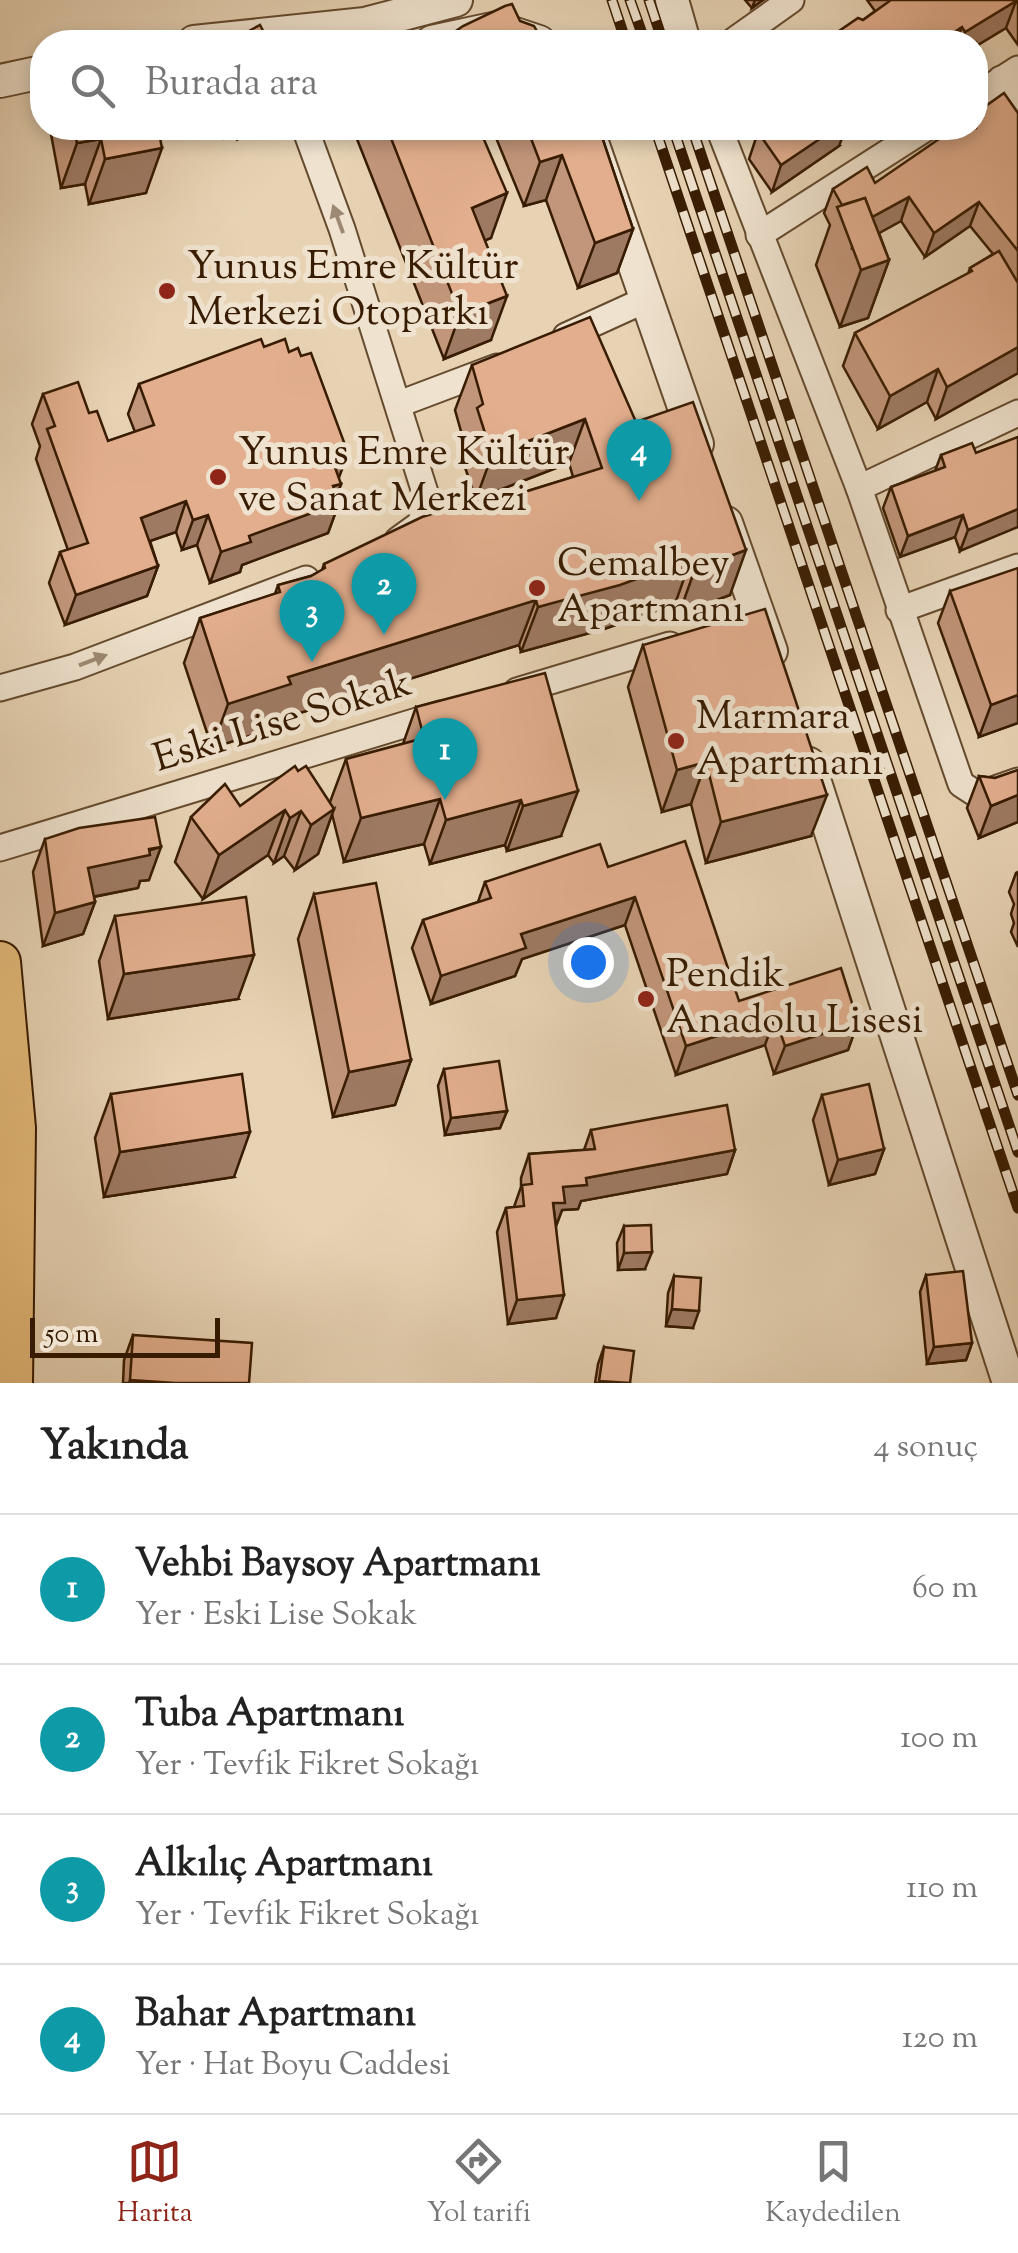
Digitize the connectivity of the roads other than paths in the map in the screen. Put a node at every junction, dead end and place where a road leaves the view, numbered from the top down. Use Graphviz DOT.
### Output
graph roads {
  1 [pos="385,0"];
  2 [pos="456,0"];
  3 [pos="672,0"];
  4 [pos="684,0"];
  5 [pos="791,0"];
  6 [pos="289,30"];
  7 [pos="321,30"];
  8 [pos="681,30"];
  9 [pos="691,30"];
  10 [pos="749,30"];
  11 [pos="1009,74"];
  12 [pos="30,75"];
  13 [pos="0,81"];
  14 [pos="988,88"];
  15 [pos="1018,111"];
  16 [pos="308,140"];
  17 [pos="590,140"];
  18 [pos="723,140"];
  19 [pos="907,140"];
  20 [pos="759,235"];
  21 [pos="644,300"];
  22 [pos="399,404"];
  23 [pos="1018,413"];
  24 [pos="858,488"];
  25 [pos="370,554"];
  26 [pos="1018,567"];
  27 [pos="334,568"];
  28 [pos="899,610"];
  29 [pos="703,635"];
  30 [pos="0,688"];
  31 [pos="784,690"];
  32 [pos="494,698"];
  33 [pos="456,710"];
  34 [pos="797,727"];
  35 [pos="1018,781"];
  36 [pos="0,848"];
  37 [pos="0,962"];
  38 [pos="8,1257"];
  39 [pos="7,1369"];
  40 [pos="1009,1383"];
  1 -- 6 [label="street"];
  2 -- 7 [label="street"];
  3 -- 8 [label="street"];
  4 -- 9 [label="street"];
  5 -- 10 [label="street"];
  11 -- 14 [label="street"];
  11 -- 15 [label="street"];
  12 -- 13 [label="street"];
  22 -- 16 [label="street, one-way"];
  17 -- 21 [label="street"];
  18 -- 20 [label="street"];
  19 -- 20 [label="street"];
  20 -- 24 [label="street"];
  21 -- 22 [label="street"];
  21 -- 31 [label="street"];
  22 -- 25 [label="street"];
  23 -- 24 [label="street"];
  24 -- 28 [label="street"];
  26 -- 28 [label="street"];
  30 -- 27 [label="street, one-way"];
  28 -- 35 [label="street"];
  29 -- 32 [label="street"];
  33 -- 36 [label="street, Eski Lise Sokak"];
  34 -- 40 [label="street"];
  37 -- 38 [label="main road"];
  38 -- 39 [label="main road"];
}
